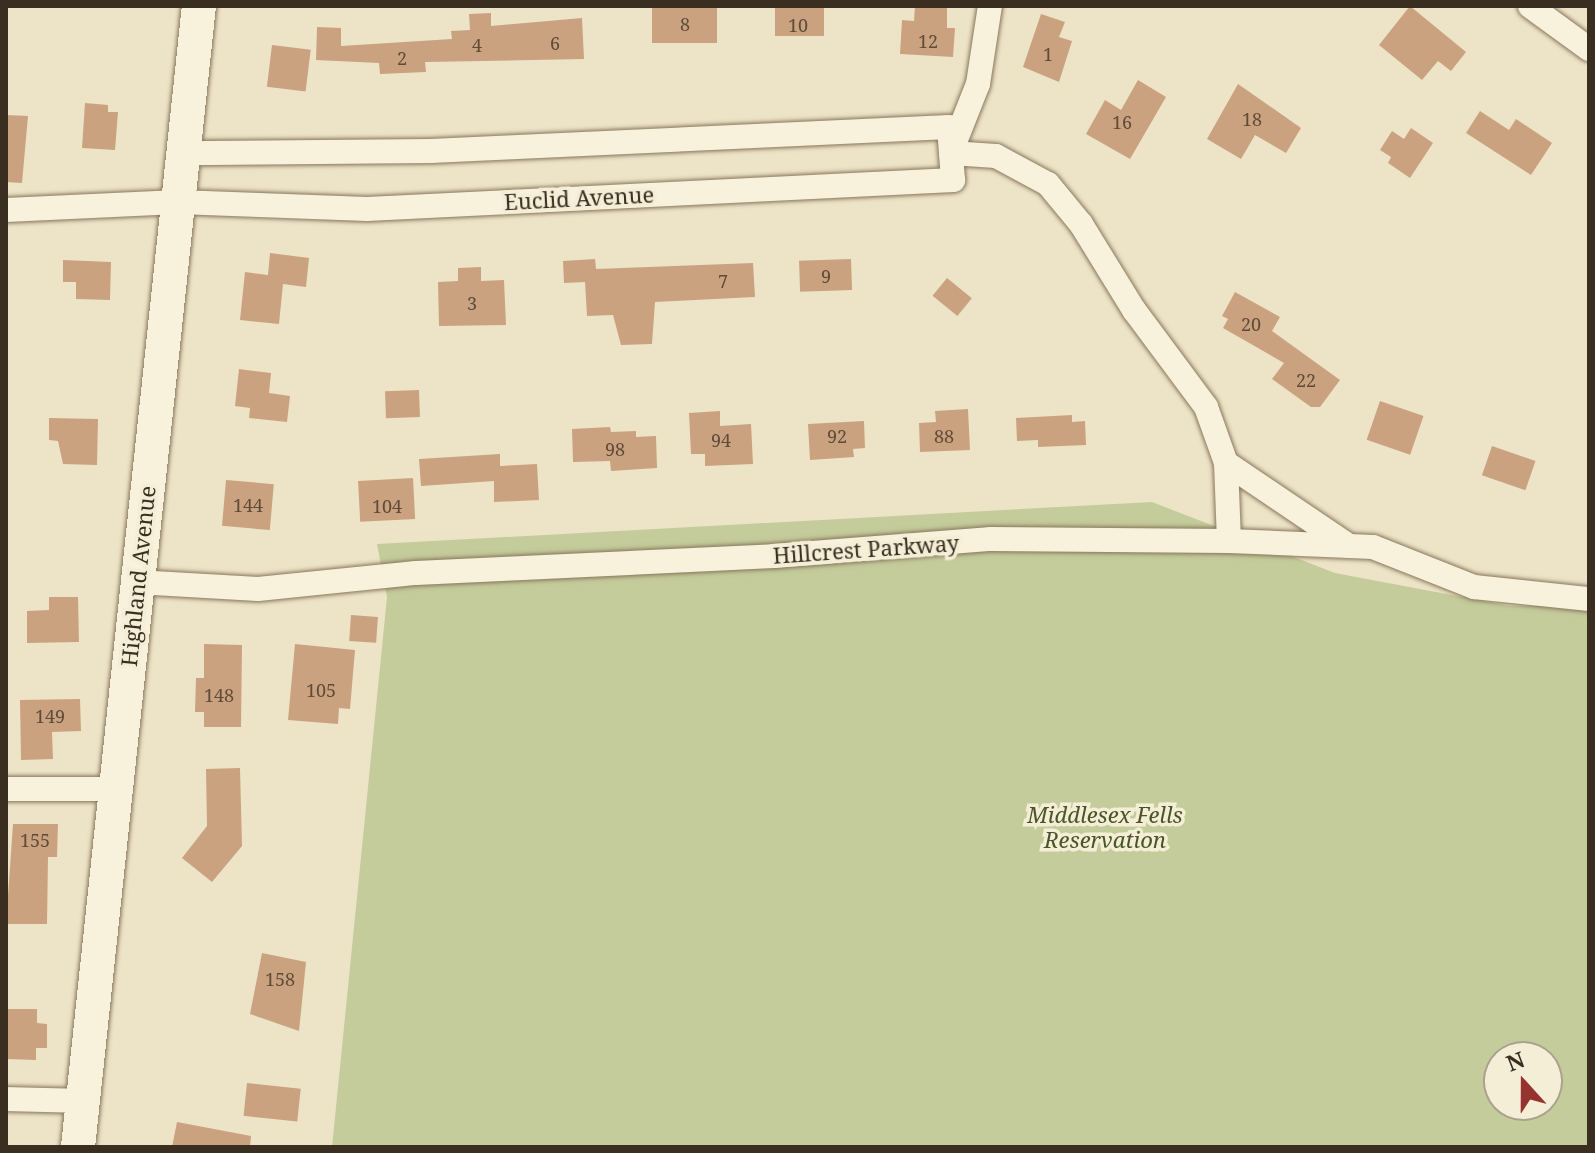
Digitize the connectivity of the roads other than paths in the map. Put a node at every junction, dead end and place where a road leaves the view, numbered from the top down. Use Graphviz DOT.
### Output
graph roads {
  1 [pos="199,6"];
  2 [pos="990,6"];
  3 [pos="1530,6"];
  4 [pos="1589,49"];
  5 [pos="182,153"];
  6 [pos="951,153"];
  7 [pos="178,202"];
  8 [pos="6,210"];
  9 [pos="1226,463"];
  10 [pos="1229,541"];
  11 [pos="1349,546"];
  12 [pos="136,582"];
  13 [pos="1589,599"];
  14 [pos="6,789"];
  15 [pos="118,789"];
  16 [pos="6,1099"];
  17 [pos="84,1101"];
  18 [pos="78,1147"];
  1 -- 5 [label="main road, Highland Avenue"];
  2 -- 6 [label="street"];
  3 -- 4 [label="street"];
  5 -- 6 [label="street"];
  5 -- 7 [label="main road, Highland Avenue"];
  6 -- 7 [label="street, Euclid Avenue"];
  6 -- 9 [label="street"];
  7 -- 8 [label="street"];
  7 -- 12 [label="main road, Highland Avenue"];
  9 -- 10 [label="street"];
  9 -- 11 [label="street"];
  10 -- 11 [label="street, Hillcrest Parkway"];
  10 -- 12 [label="street, Hillcrest Parkway"];
  11 -- 13 [label="street, Hillcrest Parkway"];
  12 -- 15 [label="main road, Highland Avenue"];
  14 -- 15 [label="street"];
  15 -- 17 [label="main road, Highland Avenue"];
  16 -- 17 [label="street"];
  17 -- 18 [label="main road, Highland Avenue"];
}
